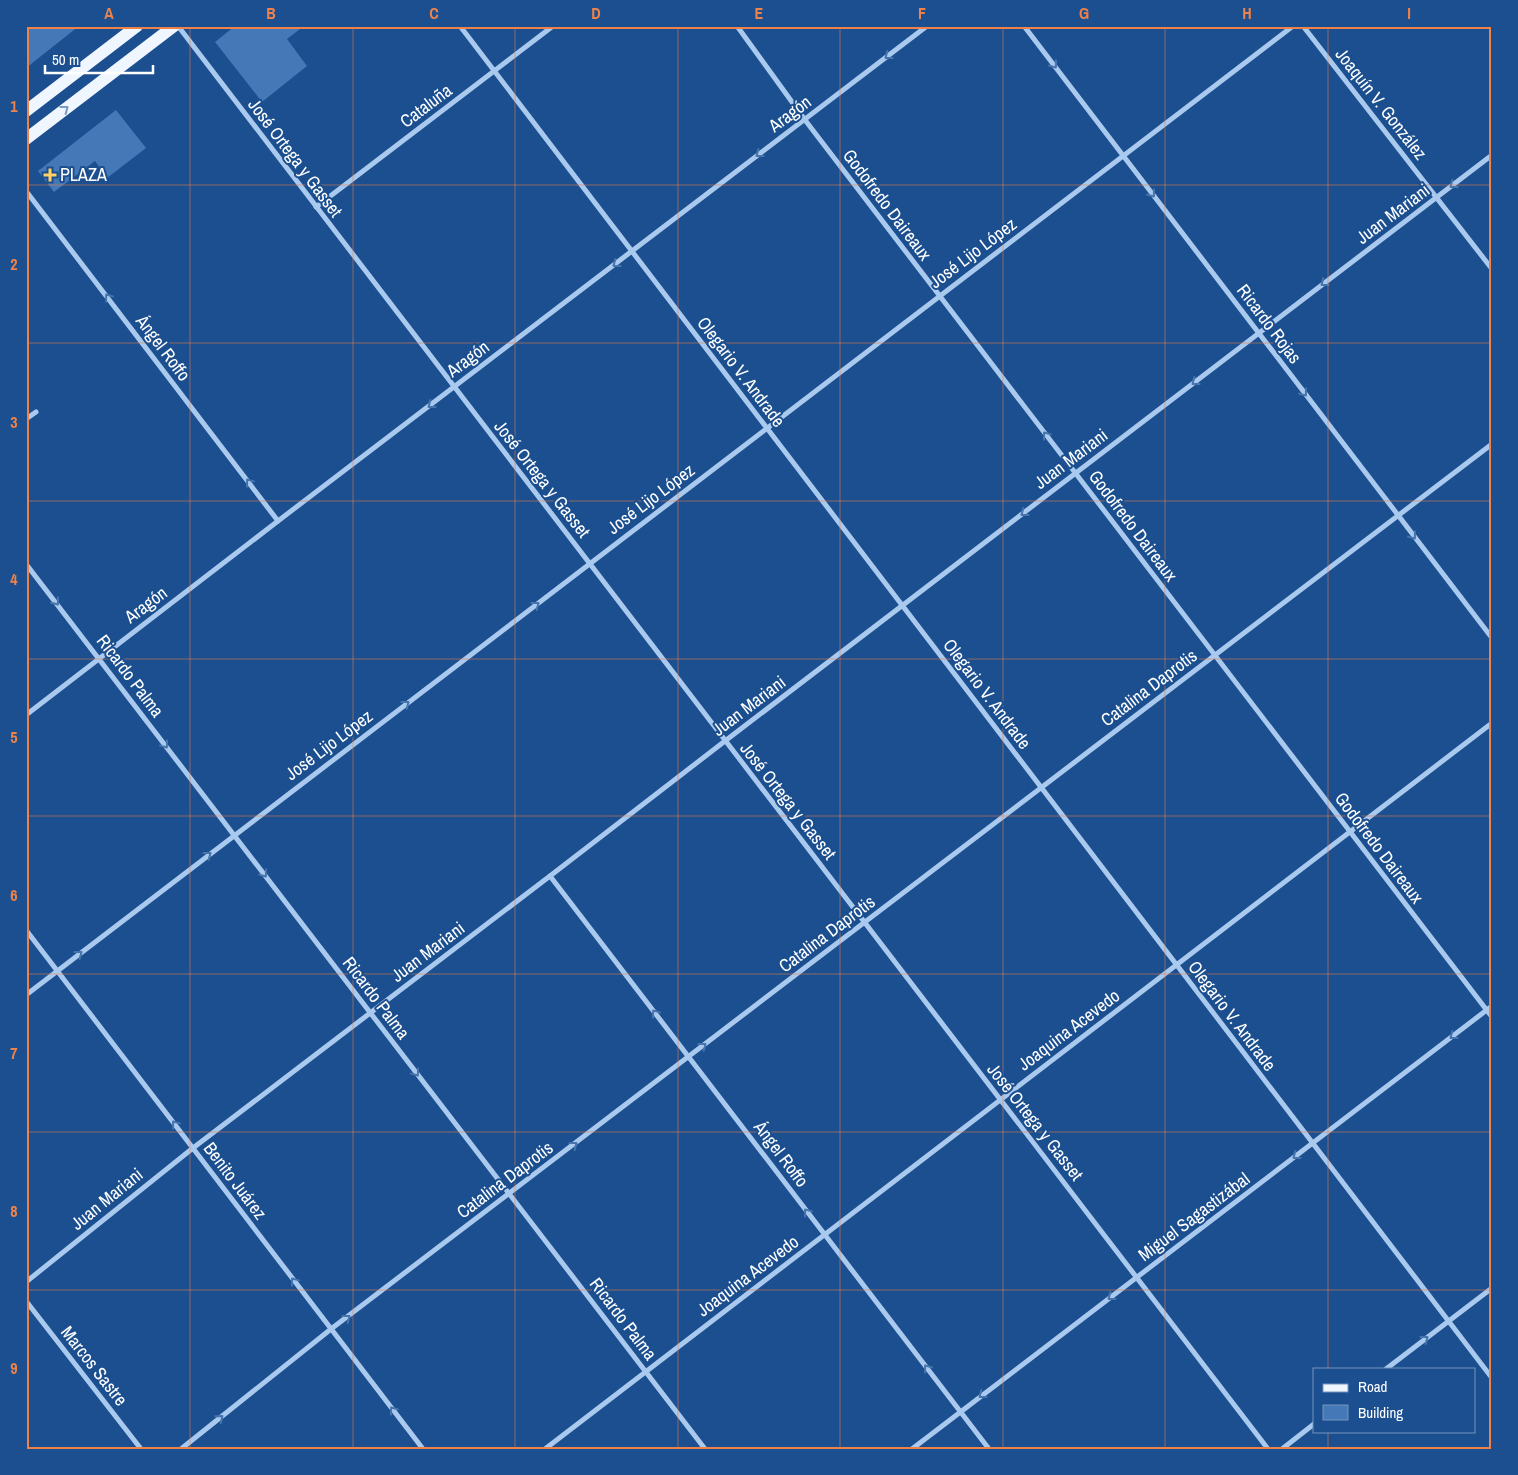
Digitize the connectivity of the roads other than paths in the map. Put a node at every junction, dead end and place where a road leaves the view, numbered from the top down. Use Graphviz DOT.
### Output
graph roads {
  1 [pos="137,26"];
  2 [pos="174,26"];
  3 [pos="178,26"];
  4 [pos="460,26"];
  5 [pos="553,26"];
  6 [pos="738,26"];
  7 [pos="927,26"];
  8 [pos="1024,26"];
  9 [pos="1292,26"];
  10 [pos="1303,26"];
  11 [pos="494,71"];
  12 [pos="26,111"];
  13 [pos="805,120"];
  14 [pos="26,139"];
  15 [pos="1492,155"];
  16 [pos="1123,156"];
  17 [pos="26,191"];
  18 [pos="1436,198"];
  19 [pos="316,208"];
  20 [pos="632,252"];
  21 [pos="1492,269"];
  22 [pos="940,296"];
  23 [pos="1259,333"];
  24 [pos="454,388"];
  25 [pos="36,412"];
  26 [pos="26,420"];
  27 [pos="767,428"];
  28 [pos="1492,444"];
  29 [pos="1075,473"];
  30 [pos="1398,516"];
  31 [pos="278,521"];
  32 [pos="26,564"];
  33 [pos="589,564"];
  34 [pos="902,606"];
  35 [pos="1492,638"];
  36 [pos="1215,655"];
  37 [pos="99,658"];
  38 [pos="26,715"];
  39 [pos="1492,724"];
  40 [pos="725,741"];
  41 [pos="1041,788"];
  42 [pos="1350,832"];
  43 [pos="234,835"];
  44 [pos="550,876"];
  45 [pos="864,922"];
  46 [pos="26,930"];
  47 [pos="1176,965"];
  48 [pos="58,971"];
  49 [pos="26,994"];
  50 [pos="1492,1006"];
  51 [pos="1486,1010"];
  52 [pos="370,1012"];
  53 [pos="1492,1017"];
  54 [pos="689,1057"];
  55 [pos="1001,1100"];
  56 [pos="1313,1143"];
  57 [pos="193,1148"];
  58 [pos="509,1194"];
  59 [pos="825,1234"];
  60 [pos="1137,1277"];
  61 [pos="26,1282"];
  62 [pos="1492,1288"];
  63 [pos="26,1301"];
  64 [pos="1448,1321"];
  65 [pos="332,1329"];
  66 [pos="1387,1368"];
  67 [pos="646,1372"];
  68 [pos="1492,1378"];
  69 [pos="961,1412"];
  70 [pos="1313,1425"];
  71 [pos="141,1449"];
  72 [pos="182,1449"];
  73 [pos="423,1449"];
  74 [pos="545,1449"];
  75 [pos="705,1449"];
  76 [pos="912,1449"];
  77 [pos="989,1449"];
  78 [pos="1268,1449"];
  79 [pos="1282,1449"];
  1 -- 12 [label="main road"];
  14 -- 2 [label="main road, one-way"];
  3 -- 19 [label="street, José Ortega y Gasset"];
  4 -- 11 [label="street, Olegario V. Andrade"];
  5 -- 11 [label="street, Cataluña"];
  6 -- 13 [label="street, Godofredo Daireaux"];
  7 -- 13 [label="street, Aragón, one-way"];
  8 -- 16 [label="street, Ricardo Rojas, one-way"];
  9 -- 16 [label="street, José Lijo López"];
  10 -- 18 [label="street, Joaquín V. González"];
  11 -- 19 [label="street, Cataluña"];
  11 -- 20 [label="street, Olegario V. Andrade"];
  13 -- 20 [label="street, Aragón, one-way"];
  13 -- 22 [label="street, Godofredo Daireaux"];
  15 -- 18 [label="street, Juan Mariani, one-way"];
  16 -- 22 [label="street, José Lijo López"];
  16 -- 23 [label="street, Ricardo Rojas, one-way"];
  31 -- 17 [label="street, Ángel Roffo, one-way"];
  18 -- 21 [label="street, Joaquín V. González"];
  18 -- 23 [label="street, Juan Mariani, one-way"];
  19 -- 24 [label="street, José Ortega y Gasset"];
  20 -- 24 [label="street, Aragón, one-way"];
  20 -- 27 [label="street, Olegario V. Andrade"];
  22 -- 27 [label="street, José Lijo López"];
  29 -- 22 [label="street, Godofredo Daireaux, one-way"];
  23 -- 29 [label="street, Juan Mariani, one-way"];
  23 -- 30 [label="street, Ricardo Rojas, one-way"];
  24 -- 31 [label="street, Aragón, one-way"];
  24 -- 33 [label="street, José Ortega y Gasset"];
  25 -- 26 [label="street"];
  27 -- 33 [label="street, José Lijo López"];
  27 -- 34 [label="street, Olegario V. Andrade"];
  28 -- 30 [label="street, Catalina Daprotis"];
  29 -- 34 [label="street, Juan Mariani, one-way"];
  29 -- 36 [label="street, Godofredo Daireaux"];
  30 -- 35 [label="street, Ricardo Rojas, one-way"];
  30 -- 36 [label="street, Catalina Daprotis"];
  31 -- 37 [label="street, Aragón"];
  32 -- 37 [label="street, Ricardo Palma, one-way"];
  33 -- 40 [label="street, José Ortega y Gasset"];
  43 -- 33 [label="street, José Lijo López, one-way"];
  34 -- 40 [label="street, Juan Mariani"];
  34 -- 41 [label="street, Olegario V. Andrade"];
  36 -- 41 [label="street, Catalina Daprotis"];
  36 -- 42 [label="street, Godofredo Daireaux"];
  37 -- 38 [label="street, Aragón"];
  37 -- 43 [label="street, Ricardo Palma, one-way"];
  39 -- 42 [label="street, Joaquina Acevedo"];
  40 -- 44 [label="street, Juan Mariani"];
  40 -- 45 [label="street, José Ortega y Gasset"];
  41 -- 45 [label="street, Catalina Daprotis"];
  41 -- 47 [label="street, Olegario V. Andrade"];
  42 -- 47 [label="street, Joaquina Acevedo"];
  42 -- 51 [label="street, Godofredo Daireaux"];
  48 -- 43 [label="street, José Lijo López, one-way"];
  43 -- 52 [label="street, Ricardo Palma, one-way"];
  44 -- 52 [label="street, Juan Mariani"];
  54 -- 44 [label="street, Ángel Roffo, one-way"];
  54 -- 45 [label="street, Catalina Daprotis, one-way"];
  45 -- 55 [label="street, José Ortega y Gasset"];
  46 -- 48 [label="street, Benito Juárez"];
  47 -- 55 [label="street, Joaquina Acevedo"];
  47 -- 56 [label="street, Olegario V. Andrade"];
  48 -- 49 [label="street, José Lijo López"];
  57 -- 48 [label="street, Benito Juárez, one-way"];
  50 -- 51 [label="street, Miguel Sagastizábal"];
  51 -- 53 [label="street, Godofredo Daireaux"];
  51 -- 56 [label="street, Miguel Sagastizábal, one-way"];
  52 -- 57 [label="street, Juan Mariani"];
  52 -- 58 [label="street, Ricardo Palma, one-way"];
  58 -- 54 [label="street, Catalina Daprotis, one-way"];
  59 -- 54 [label="street, Ángel Roffo, one-way"];
  55 -- 59 [label="street, Joaquina Acevedo"];
  55 -- 60 [label="street, José Ortega y Gasset"];
  56 -- 60 [label="street, Miguel Sagastizábal, one-way"];
  56 -- 64 [label="street, Olegario V. Andrade"];
  57 -- 61 [label="street, Juan Mariani"];
  65 -- 57 [label="street, Benito Juárez, one-way"];
  65 -- 58 [label="street, Catalina Daprotis, one-way"];
  58 -- 67 [label="street, Ricardo Palma"];
  59 -- 67 [label="street, Joaquina Acevedo"];
  69 -- 59 [label="street, Ángel Roffo, one-way"];
  60 -- 69 [label="street, Miguel Sagastizábal, one-way"];
  60 -- 78 [label="street, José Ortega y Gasset"];
  62 -- 64 [label="street"];
  63 -- 71 [label="street, Marcos Sastre"];
  66 -- 64 [label="street, one-way"];
  64 -- 68 [label="street, Olegario V. Andrade"];
  72 -- 65 [label="street, Catalina Daprotis, one-way"];
  73 -- 65 [label="street, Benito Juárez, one-way"];
  67 -- 74 [label="street, Joaquina Acevedo"];
  67 -- 75 [label="street, Ricardo Palma"];
  69 -- 76 [label="street, Miguel Sagastizábal"];
  69 -- 77 [label="street, Ángel Roffo"];
  70 -- 79 [label="street"];
}
